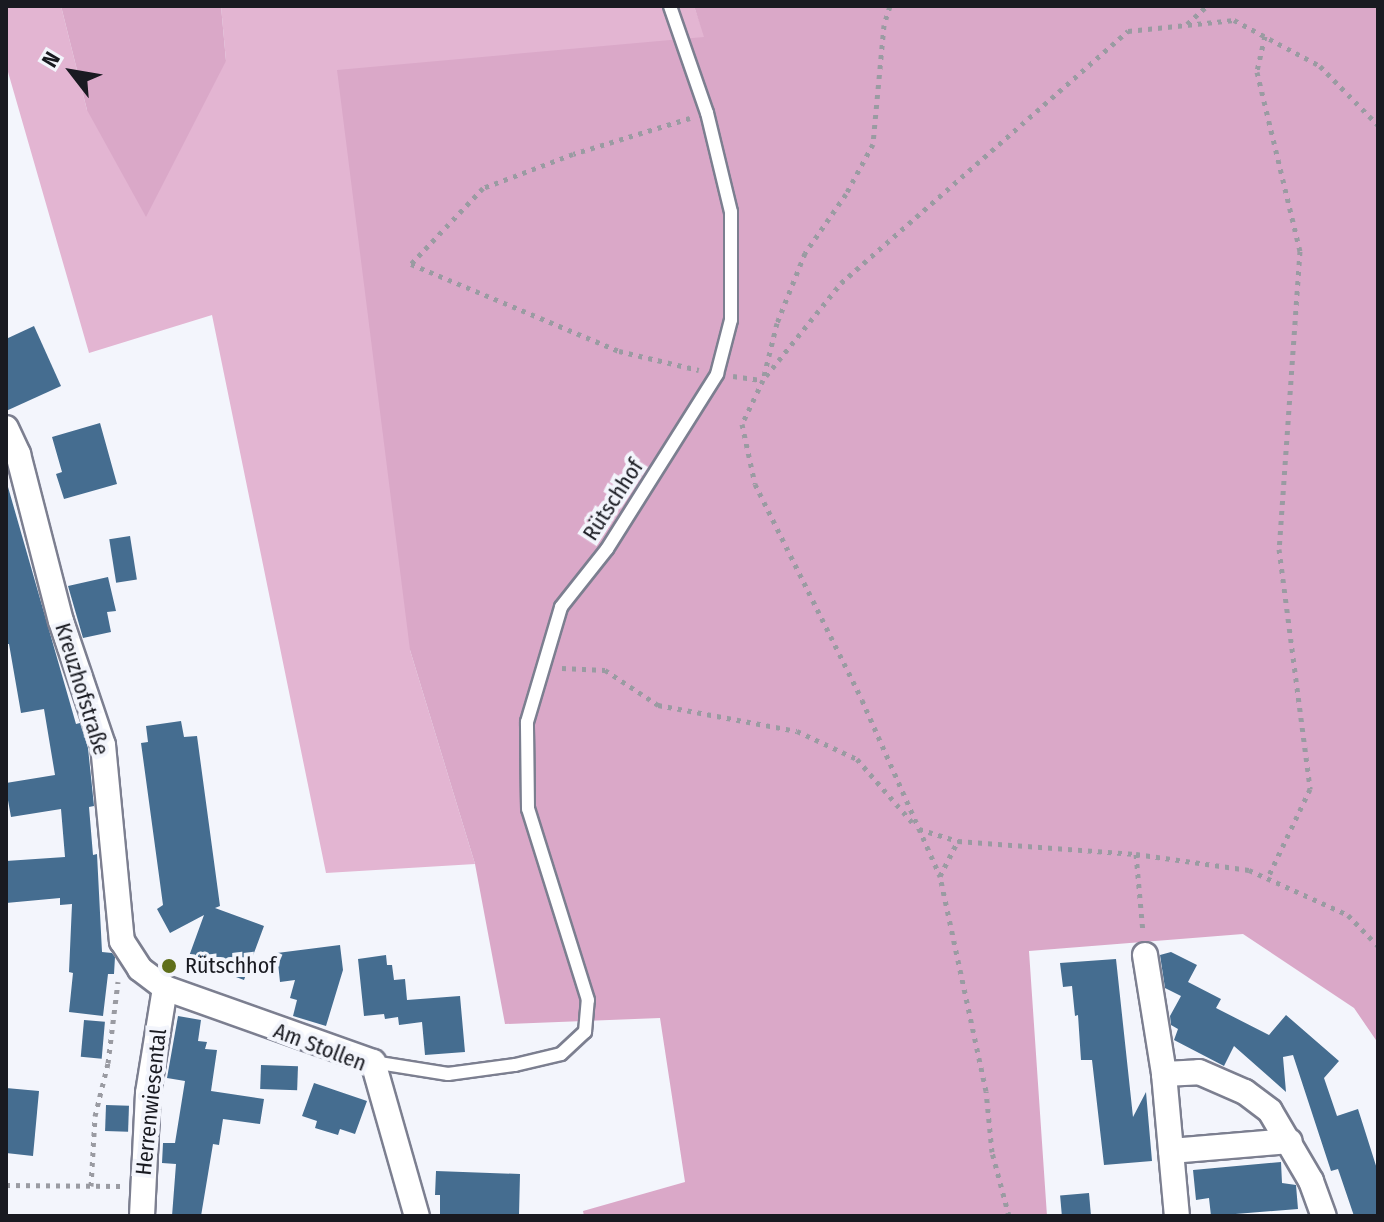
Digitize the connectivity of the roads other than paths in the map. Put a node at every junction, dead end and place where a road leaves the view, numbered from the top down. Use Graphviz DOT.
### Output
graph roads {
  1 [pos="670,6"];
  2 [pos="6,428"];
  3 [pos="1145,955"];
  4 [pos="165,988"];
  5 [pos="373,1062"];
  6 [pos="1164,1074"];
  7 [pos="1290,1141"];
  8 [pos="1171,1151"];
  9 [pos="142,1216"];
  10 [pos="417,1216"];
  11 [pos="1177,1216"];
  12 [pos="1324,1216"];
  1 -- 5 [label="lane, Rütschhof"];
  2 -- 4 [label="street, Kreuzhofstraße"];
  3 -- 6 [label="street"];
  4 -- 5 [label="street, Am Stollen"];
  4 -- 9 [label="street, Herrenwiesental"];
  5 -- 10 [label="street, Am Stollen"];
  6 -- 7 [label="street"];
  6 -- 8 [label="street"];
  7 -- 8 [label="street"];
  7 -- 12 [label="street"];
  8 -- 11 [label="street"];
}
